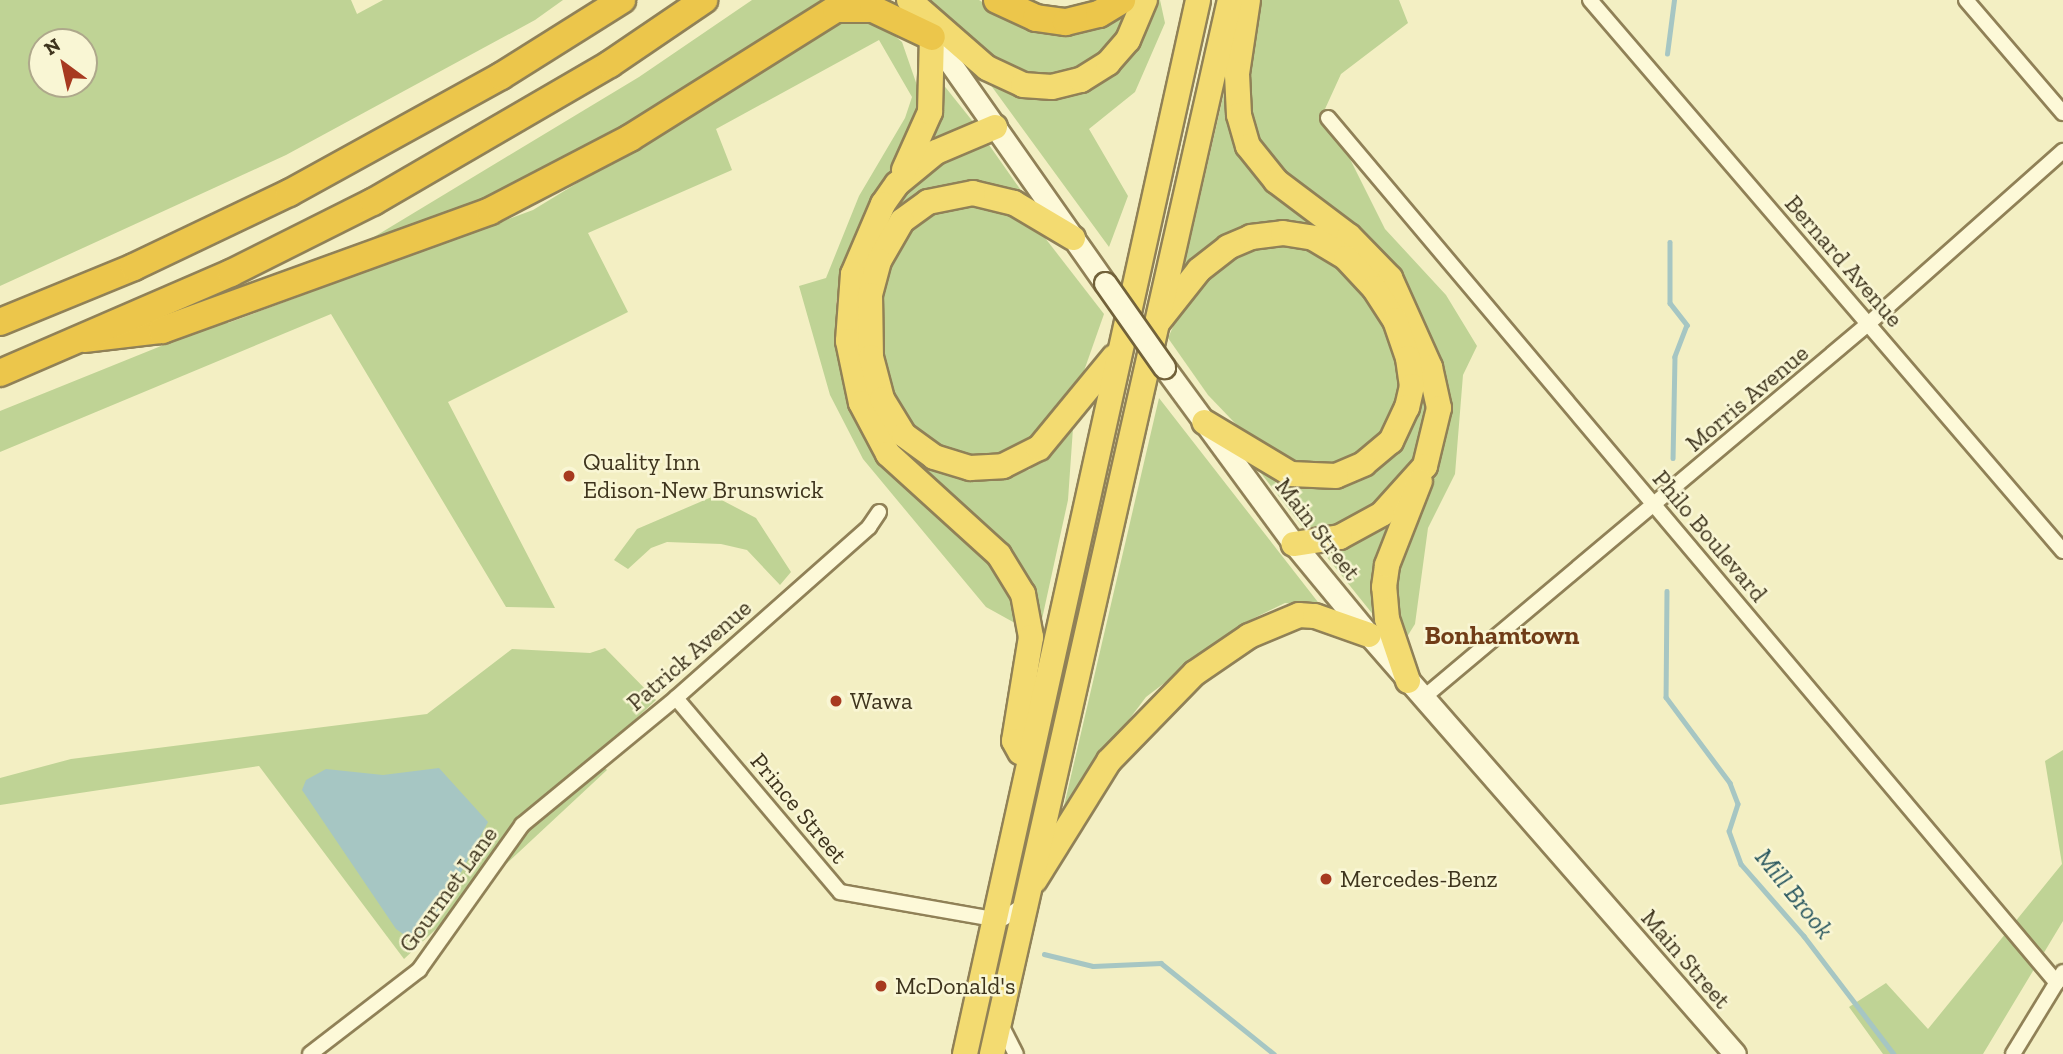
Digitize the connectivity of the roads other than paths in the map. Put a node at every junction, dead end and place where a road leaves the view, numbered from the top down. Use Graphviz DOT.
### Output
graph roads {
  1 [pos="622,0"];
  2 [pos="704,0"];
  3 [pos="907,0"];
  4 [pos="997,0"];
  5 [pos="1122,0"];
  6 [pos="1144,0"];
  7 [pos="1198,0"];
  8 [pos="1230,0"];
  9 [pos="1248,0"];
  10 [pos="1590,0"];
  11 [pos="1966,0"];
  12 [pos="932,37"];
  13 [pos="2063,113"];
  14 [pos="1328,118"];
  15 [pos="995,127"];
  16 [pos="2063,151"];
  17 [pos="897,184"];
  18 [pos="1073,238"];
  19 [pos="0,322"];
  20 [pos="1868,324"];
  21 [pos="1153,327"];
  22 [pos="84,339"];
  23 [pos="1117,354"];
  24 [pos="0,373"];
  25 [pos="1204,422"];
  26 [pos="1425,466"];
  27 [pos="1655,506"];
  28 [pos="879,512"];
  29 [pos="1294,544"];
  30 [pos="2063,551"];
  31 [pos="1369,635"];
  32 [pos="1416,689"];
  33 [pos="676,698"];
  34 [pos="1026,762"];
  35 [pos="522,825"];
  36 [pos="1025,900"];
  37 [pos="993,919"];
  38 [pos="2060,978"];
  39 [pos="999,1021"];
  40 [pos="310,1054"];
  41 [pos="965,1054"];
  42 [pos="992,1054"];
  43 [pos="1016,1054"];
  44 [pos="1735,1054"];
  45 [pos="2013,1054"];
  1 -- 19 [label="highway"];
  2 -- 22 [label="highway"];
  3 -- 6 [label="highway"];
  3 -- 12 [label="main road, Main Street"];
  4 -- 5 [label="highway"];
  7 -- 23 [label="highway"];
  8 -- 21 [label="highway"];
  9 -- 26 [label="highway"];
  10 -- 20 [label="street, Bernard Avenue"];
  11 -- 13 [label="street"];
  12 -- 15 [label="main road, Main Street"];
  12 -- 17 [label="highway"];
  12 -- 22 [label="highway"];
  14 -- 27 [label="street, Philo Boulevard"];
  15 -- 17 [label="highway"];
  15 -- 18 [label="main road, Main Street"];
  16 -- 20 [label="street, Morris Avenue"];
  17 -- 34 [label="highway"];
  18 -- 23 [label="highway"];
  18 -- 25 [label="main road, Main Street, bridge"];
  20 -- 27 [label="street, Morris Avenue"];
  20 -- 30 [label="street, Bernard Avenue"];
  21 -- 25 [label="highway"];
  21 -- 36 [label="highway"];
  22 -- 24 [label="highway"];
  23 -- 34 [label="highway"];
  25 -- 29 [label="main road, Main Street"];
  26 -- 29 [label="highway"];
  26 -- 32 [label="highway"];
  27 -- 32 [label="street, Morris Avenue"];
  27 -- 38 [label="street, Philo Boulevard"];
  28 -- 33 [label="street, Patrick Avenue"];
  29 -- 31 [label="main road, Main Street"];
  31 -- 32 [label="main road, Main Street"];
  31 -- 36 [label="highway"];
  32 -- 44 [label="main road, Main Street"];
  33 -- 35 [label="street, Patrick Avenue"];
  33 -- 37 [label="street, Prince Street"];
  34 -- 37 [label="highway"];
  35 -- 40 [label="street, Gourmet Lane"];
  36 -- 37 [label="street"];
  36 -- 39 [label="highway"];
  37 -- 41 [label="highway"];
  38 -- 45 [label="street"];
  39 -- 42 [label="highway"];
  39 -- 43 [label="street"];
}
